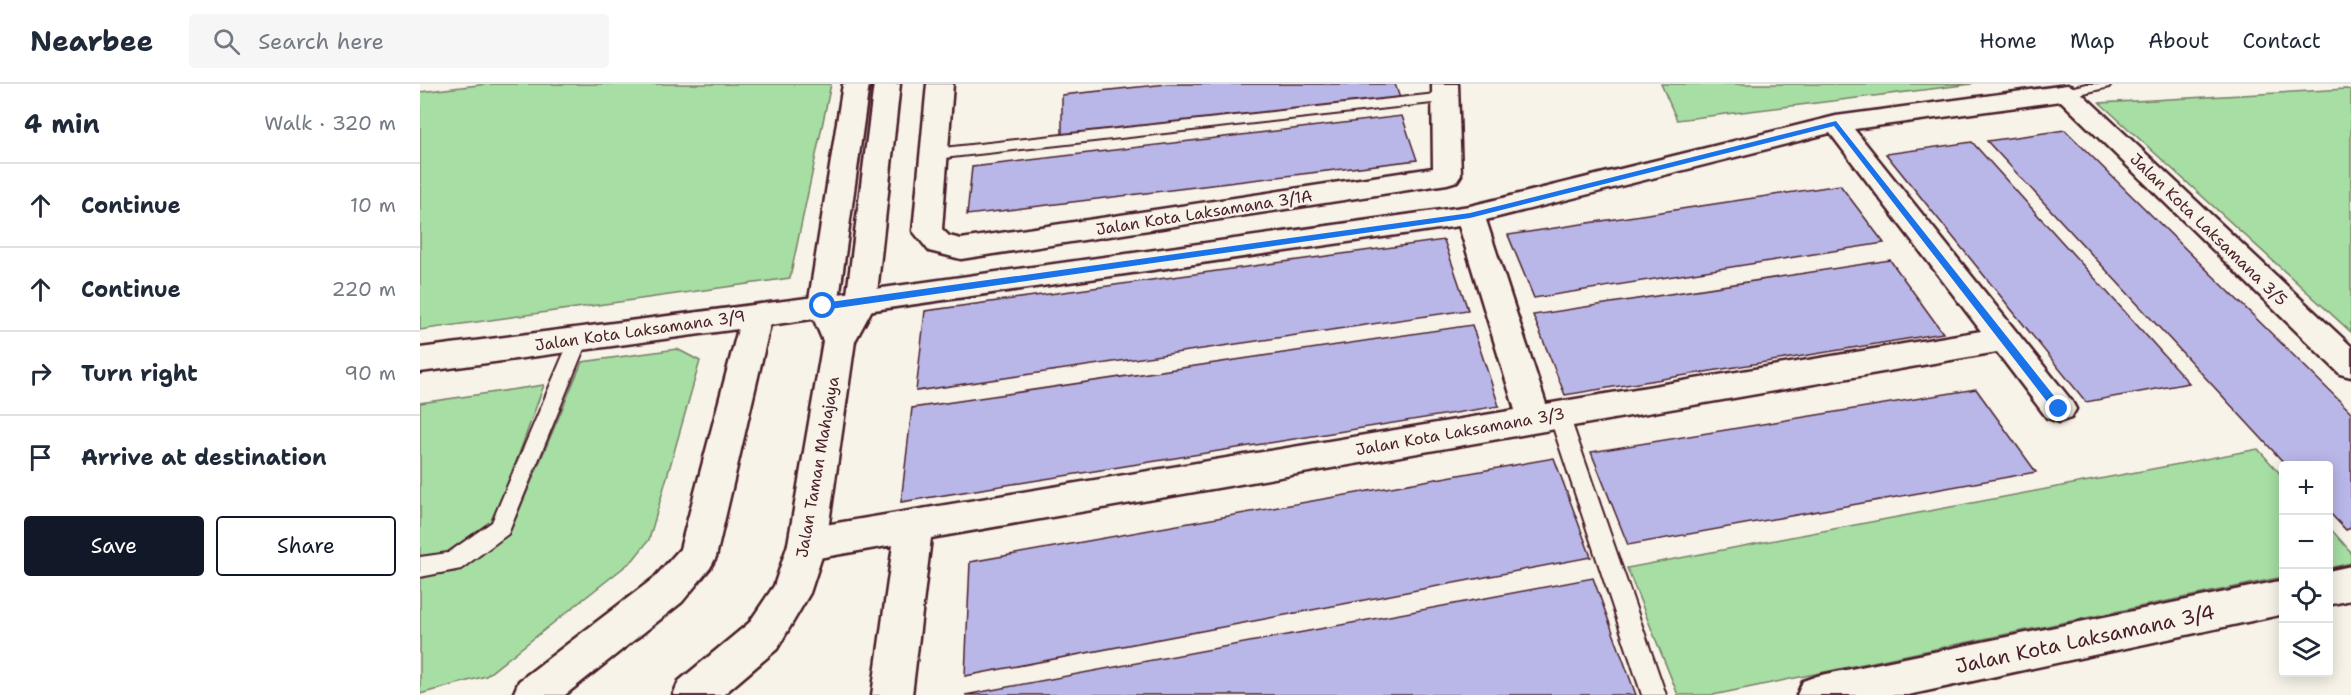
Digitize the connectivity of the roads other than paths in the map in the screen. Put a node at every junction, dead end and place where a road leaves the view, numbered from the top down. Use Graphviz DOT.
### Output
graph roads {
  1 [pos="856,84"];
  2 [pos="887,84"];
  3 [pos="941,84"];
  4 [pos="2104,84"];
  5 [pos="1445,91"];
  6 [pos="2067,93"];
  7 [pos="1836,124"];
  8 [pos="934,154"];
  9 [pos="1470,215"];
  10 [pos="861,302"];
  11 [pos="823,306"];
  12 [pos="757,315"];
  13 [pos="579,339"];
  14 [pos="2005,339"];
  15 [pos="839,341"];
  16 [pos="420,360"];
  17 [pos="2351,365"];
  18 [pos="2059,409"];
  19 [pos="1546,416"];
  20 [pos="914,525"];
  21 [pos="807,544"];
  22 [pos="420,567"];
  23 [pos="2351,583"];
  24 [pos="2333,587"];
  25 [pos="2279,598"];
  26 [pos="533,695"];
  27 [pos="693,695"];
  28 [pos="892,695"];
  29 [pos="1654,695"];
  30 [pos="1817,695"];
  1 -- 11 [label="street"];
  2 -- 10 [label="street, Jalan Taman Mahajaya"];
  3 -- 8 [label="street"];
  4 -- 6 [label="lane"];
  5 -- 8 [label="lane"];
  5 -- 8 [label="street, Jalan Kota Laksamana 3/1A"];
  6 -- 7 [label="street, Jalan Kota Laksamana 3/9"];
  6 -- 17 [label="street, Jalan Kota Laksamana 3/5"];
  7 -- 9 [label="street, Jalan Kota Laksamana 3/9"];
  7 -- 14 [label="street"];
  9 -- 10 [label="street, Jalan Kota Laksamana 3/9"];
  9 -- 19 [label="street"];
  10 -- 11 [label="street, Jalan Kota Laksamana 3/9"];
  10 -- 15 [label="street, Jalan Taman Mahajaya"];
  11 -- 12 [label="street, Jalan Kota Laksamana 3/9"];
  11 -- 15 [label="street"];
  12 -- 13 [label="street, Jalan Kota Laksamana 3/9"];
  12 -- 26 [label="street"];
  13 -- 16 [label="street, Jalan Kota Laksamana 3/9"];
  13 -- 22 [label="lane"];
  14 -- 18 [label="street"];
  14 -- 19 [label="street, Jalan Kota Laksamana 3/3"];
  15 -- 21 [label="street, Jalan Taman Mahajaya"];
  19 -- 20 [label="street, Jalan Kota Laksamana 3/3"];
  19 -- 29 [label="lane"];
  20 -- 21 [label="street, Jalan Kota Laksamana 3/3"];
  20 -- 28 [label="street"];
  21 -- 27 [label="street, Jalan Taman Mahajaya"];
  23 -- 24 [label="street"];
  25 -- 30 [label="street, Jalan Kota Laksamana 3/4"];
}
